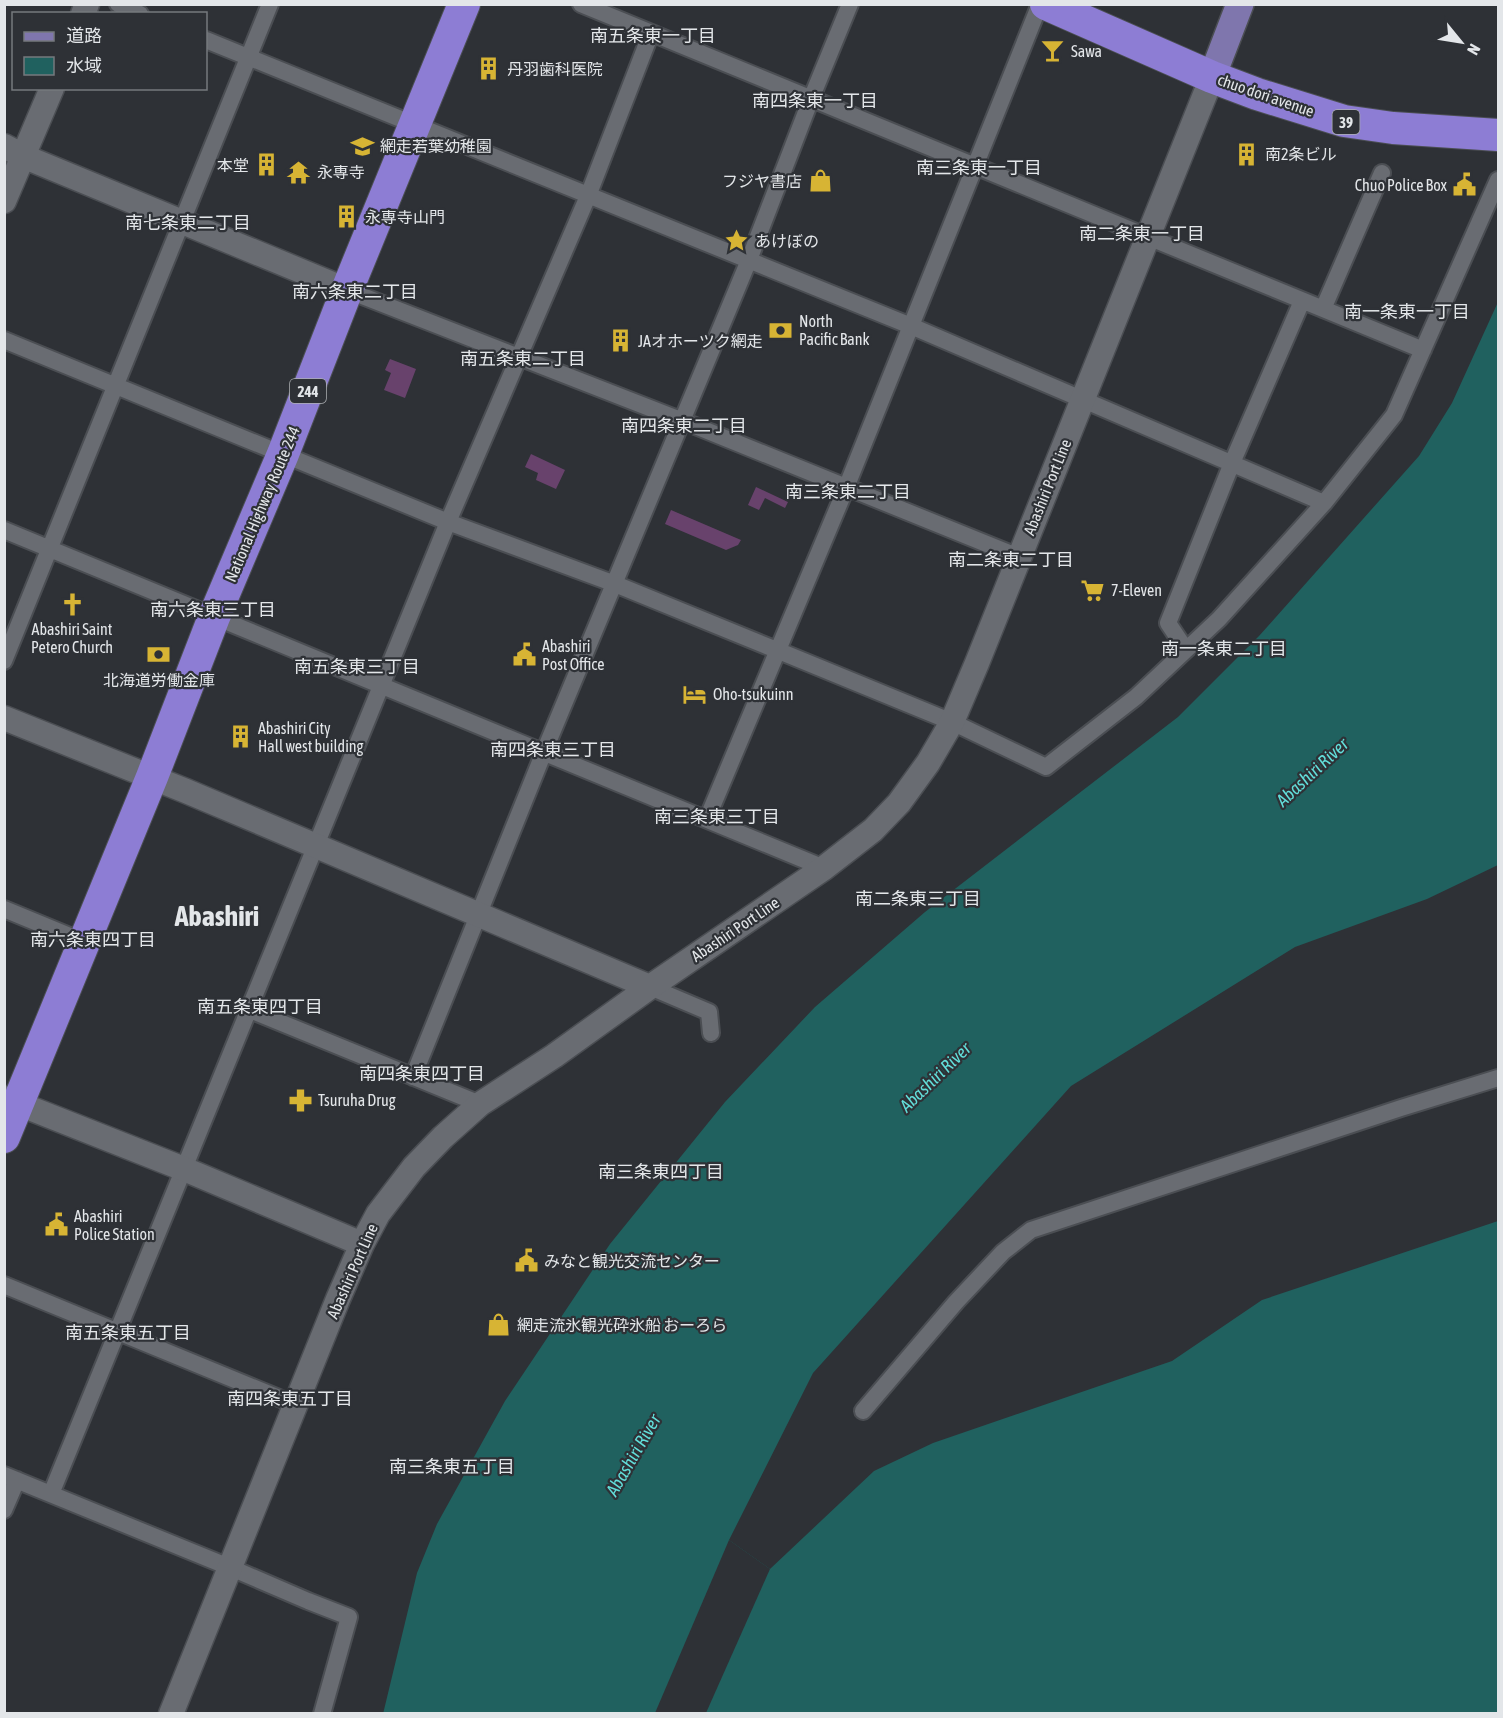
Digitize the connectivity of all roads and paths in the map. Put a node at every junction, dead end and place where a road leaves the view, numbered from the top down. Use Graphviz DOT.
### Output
graph roads {
  1 [pos="118,4"];
  2 [pos="270,4"];
  3 [pos="464,4"];
  4 [pos="581,4"];
  5 [pos="850,4"];
  6 [pos="1040,4"];
  7 [pos="1046,4"];
  8 [pos="1240,4"];
  9 [pos="136,12"];
  10 [pos="651,33"];
  11 [pos="207,40"];
  12 [pos="249,58"];
  13 [pos="1212,77"];
  14 [pos="51,90"];
  15 [pos="811,99"];
  16 [pos="415,125"];
  17 [pos="1493,135"];
  18 [pos="14,152"];
  19 [pos="974,166"];
  20 [pos="1382,173"];
  21 [pos="1498,180"];
  22 [pos="588,196"];
  23 [pos="4,201"];
  24 [pos="182,223"];
  25 [pos="1147,237"];
  26 [pos="749,260"];
  27 [pos="347,290"];
  28 [pos="1302,301"];
  29 [pos="1323,309"];
  30 [pos="910,326"];
  31 [pos="4,340"];
  32 [pos="1423,350"];
  33 [pos="519,356"];
  34 [pos="116,386"];
  35 [pos="1082,398"];
  36 [pos="683,421"];
  37 [pos="283,454"];
  38 [pos="1232,463"];
  39 [pos="846,488"];
  40 [pos="1324,503"];
  41 [pos="448,522"];
  42 [pos="4,530"];
  43 [pos="50,549"];
  44 [pos="1019,557"];
  45 [pos="615,584"];
  46 [pos="214,617"];
  47 [pos="1186,650"];
  48 [pos="778,651"];
  49 [pos="4,661"];
  50 [pos="382,686"];
  51 [pos="4,718"];
  52 [pos="952,722"];
  53 [pos="544,752"];
  54 [pos="152,777"];
  55 [pos="707,819"];
  56 [pos="317,845"];
  57 [pos="824,868"];
  58 [pos="4,909"];
  59 [pos="479,914"];
  60 [pos="84,942"];
  61 [pos="650,987"];
  62 [pos="250,1010"];
  63 [pos="711,1033"];
  64 [pos="413,1077"];
  65 [pos="1498,1078"];
  66 [pos="11,1101"];
  67 [pos="480,1104"];
  68 [pos="4,1137"];
  69 [pos="184,1169"];
  70 [pos="362,1244"];
  71 [pos="4,1285"];
  72 [pos="118,1332"];
  73 [pos="296,1405"];
  74 [pos="863,1411"];
  75 [pos="11,1477"];
  76 [pos="51,1494"];
  77 [pos="4,1510"];
  78 [pos="229,1567"];
  79 [pos="171,1713"];
  80 [pos="321,1713"];
  1 -- 9 [label="street"];
  2 -- 12 [label="street"];
  3 -- 16 [label="highway, National Highway Route 244 / 244"];
  4 -- 10 [label="street"];
  5 -- 15 [label="street"];
  6 -- 19 [label="street"];
  7 -- 13 [label="highway, chuo dori avenue / 39"];
  8 -- 13 [label="main road"];
  10 -- 15 [label="street"];
  10 -- 22 [label="street"];
  11 -- 12 [label="street"];
  12 -- 16 [label="street"];
  12 -- 24 [label="street"];
  13 -- 17 [label="highway, chuo dori avenue / 39"];
  13 -- 25 [label="main road, Abashiri Port Line"];
  14 -- 18 [label="main road"];
  15 -- 19 [label="street"];
  15 -- 26 [label="street"];
  16 -- 22 [label="street"];
  16 -- 27 [label="highway, National Highway Route 244 / 244"];
  18 -- 23 [label="main road"];
  18 -- 24 [label="main road"];
  19 -- 25 [label="street"];
  19 -- 30 [label="street"];
  20 -- 29 [label="street"];
  21 -- 32 [label="street"];
  22 -- 26 [label="street"];
  22 -- 33 [label="street"];
  24 -- 27 [label="main road"];
  24 -- 34 [label="street"];
  25 -- 28 [label="street"];
  25 -- 35 [label="main road, Abashiri Port Line"];
  26 -- 30 [label="street"];
  26 -- 36 [label="street"];
  27 -- 33 [label="street"];
  27 -- 37 [label="highway, National Highway Route 244 / 244"];
  28 -- 29 [label="street"];
  28 -- 38 [label="street"];
  29 -- 32 [label="street"];
  30 -- 35 [label="street"];
  30 -- 39 [label="street"];
  31 -- 34 [label="street"];
  32 -- 40 [label="street"];
  33 -- 36 [label="street"];
  33 -- 41 [label="street"];
  34 -- 37 [label="street"];
  34 -- 43 [label="street"];
  35 -- 38 [label="street"];
  35 -- 44 [label="main road, Abashiri Port Line"];
  36 -- 39 [label="street"];
  36 -- 45 [label="street"];
  37 -- 41 [label="street"];
  37 -- 46 [label="highway, National Highway Route 244 / 244"];
  38 -- 40 [label="street"];
  38 -- 47 [label="street"];
  39 -- 44 [label="street"];
  39 -- 48 [label="street"];
  40 -- 47 [label="street"];
  41 -- 45 [label="street"];
  41 -- 50 [label="street"];
  42 -- 43 [label="street"];
  43 -- 46 [label="street"];
  43 -- 49 [label="street"];
  44 -- 52 [label="main road, Abashiri Port Line"];
  45 -- 48 [label="street"];
  45 -- 53 [label="street"];
  46 -- 50 [label="street"];
  46 -- 54 [label="highway, National Highway Route 244 / 244"];
  47 -- 52 [label="street"];
  48 -- 52 [label="street"];
  48 -- 55 [label="street"];
  50 -- 53 [label="street"];
  50 -- 56 [label="street"];
  51 -- 54 [label="main road"];
  52 -- 57 [label="main road, Abashiri Port Line"];
  53 -- 55 [label="street"];
  53 -- 59 [label="street"];
  54 -- 56 [label="main road"];
  54 -- 60 [label="highway, National Highway Route 244 / 244"];
  55 -- 57 [label="street"];
  56 -- 59 [label="main road"];
  56 -- 62 [label="street"];
  57 -- 61 [label="main road, Abashiri Port Line"];
  58 -- 60 [label="street"];
  59 -- 61 [label="main road"];
  59 -- 64 [label="street"];
  60 -- 66 [label="highway, National Highway Route 244 / 244"];
  61 -- 63 [label="street"];
  61 -- 67 [label="main road, Abashiri Port Line"];
  62 -- 64 [label="street"];
  62 -- 69 [label="street"];
  64 -- 67 [label="street"];
  65 -- 74 [label="street"];
  66 -- 68 [label="highway, National Highway Route 244 / 244"];
  66 -- 69 [label="main road"];
  67 -- 70 [label="main road, Abashiri Port Line"];
  69 -- 70 [label="main road"];
  69 -- 72 [label="street"];
  70 -- 73 [label="main road, Abashiri Port Line"];
  71 -- 72 [label="street"];
  72 -- 73 [label="street"];
  72 -- 76 [label="street"];
  73 -- 78 [label="main road, Abashiri Port Line"];
  75 -- 76 [label="street"];
  75 -- 77 [label="street"];
  76 -- 78 [label="street"];
  78 -- 79 [label="main road, Abashiri Port Line"];
  78 -- 80 [label="street"];
}
